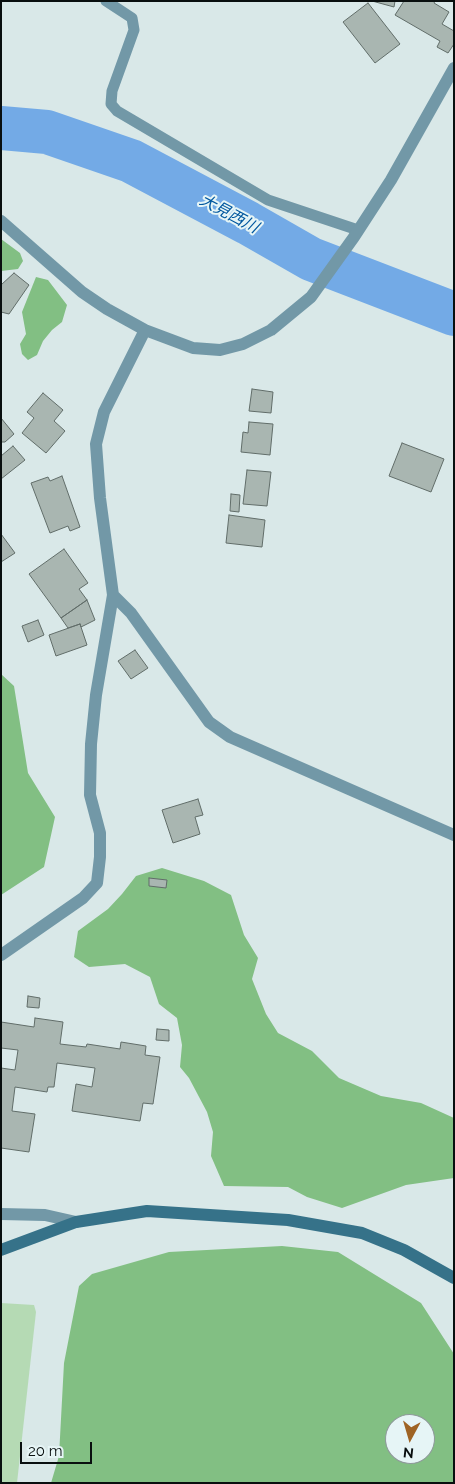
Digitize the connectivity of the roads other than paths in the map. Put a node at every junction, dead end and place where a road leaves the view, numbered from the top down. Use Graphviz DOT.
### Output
graph roads {
  1 [pos="106,1"];
  2 [pos="454,68"];
  3 [pos="1,221"];
  4 [pos="356,234"];
  5 [pos="145,330"];
  6 [pos="113,596"];
  7 [pos="454,836"];
  8 [pos="1,954"];
  9 [pos="1,1214"];
  10 [pos="76,1222"];
  11 [pos="1,1250"];
  12 [pos="454,1278"];
  1 -- 4 [label="lane"];
  2 -- 4 [label="street"];
  3 -- 5 [label="street"];
  4 -- 5 [label="street"];
  5 -- 6 [label="street"];
  6 -- 7 [label="street"];
  6 -- 8 [label="street"];
  9 -- 10 [label="street"];
  10 -- 11 [label="street"];
  10 -- 12 [label="street"];
}
